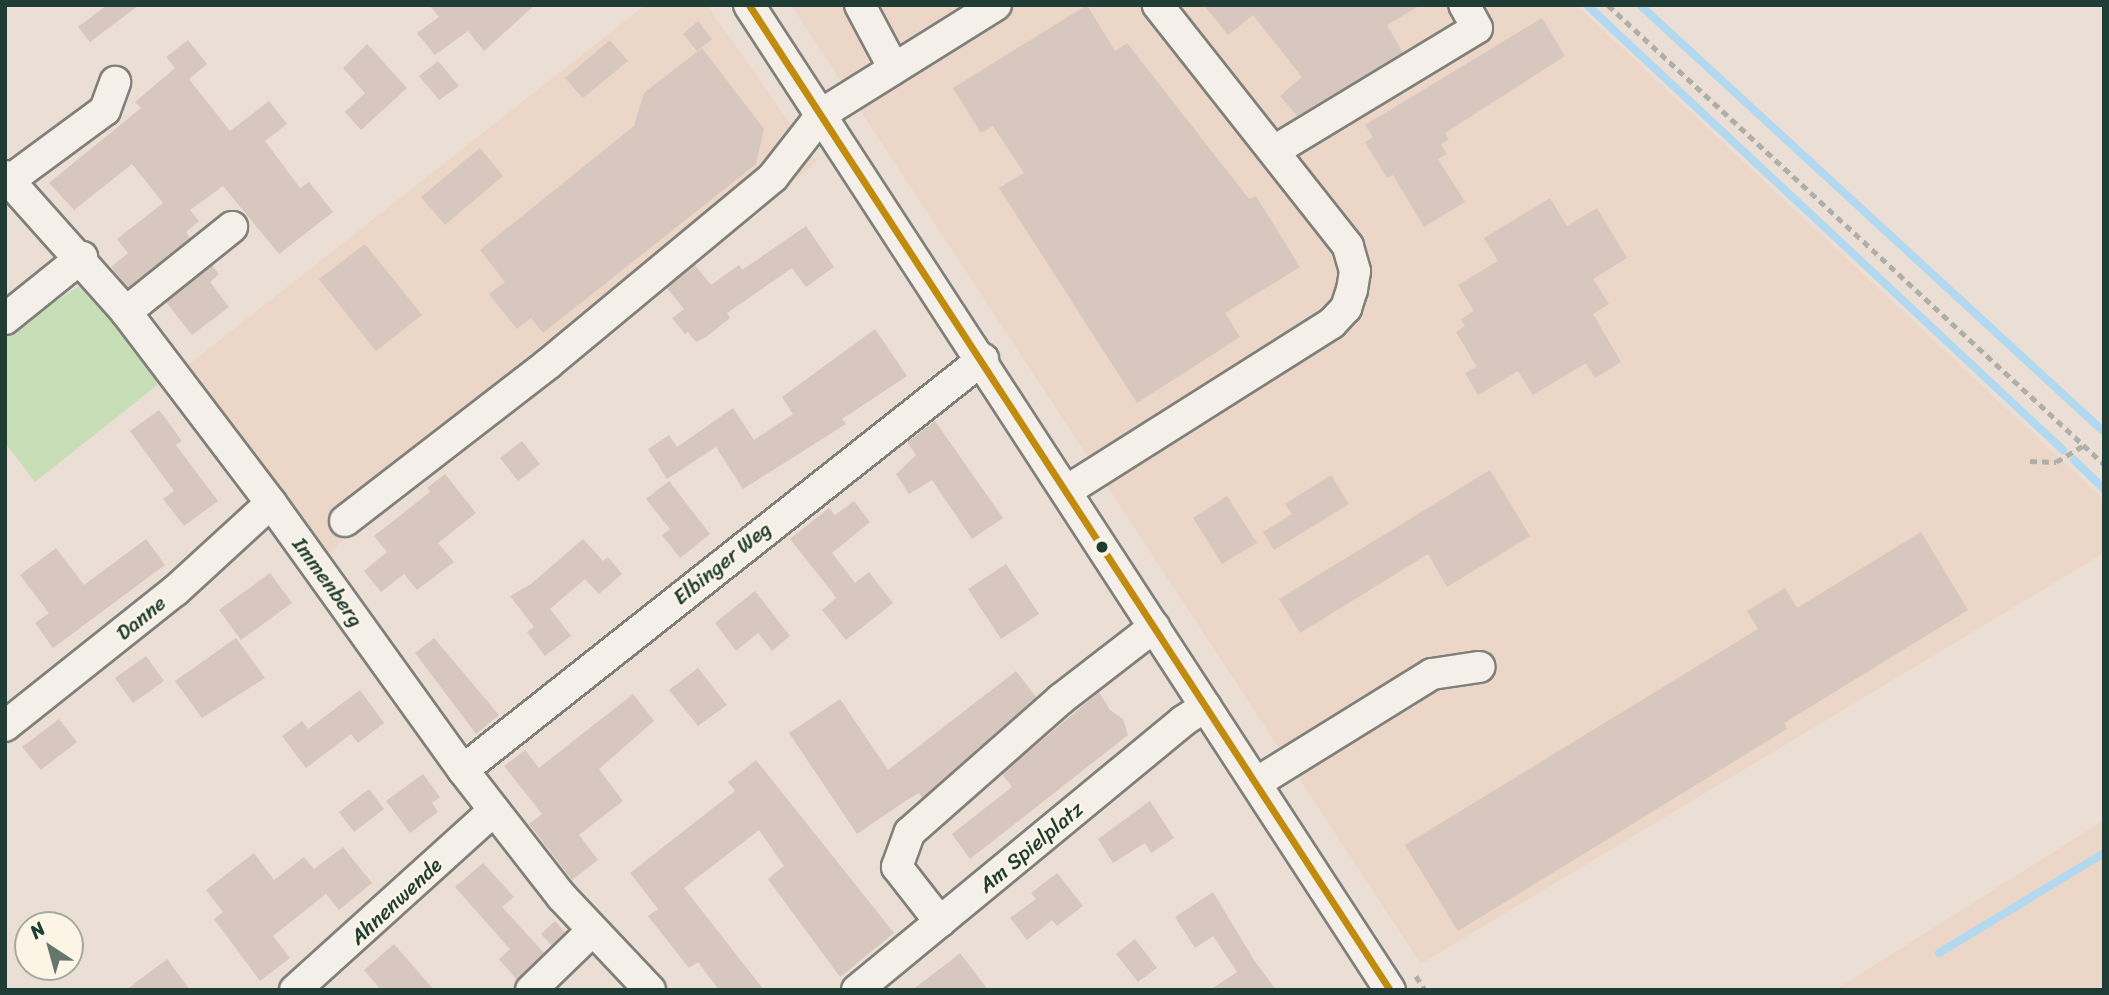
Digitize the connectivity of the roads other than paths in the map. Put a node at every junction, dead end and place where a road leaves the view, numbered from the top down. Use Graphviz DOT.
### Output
graph roads {
  1 [pos="750,5"];
  2 [pos="860,5"];
  3 [pos="996,5"];
  4 [pos="1158,5"];
  5 [pos="1464,5"];
  6 [pos="894,69"];
  7 [pos="115,82"];
  8 [pos="823,113"];
  9 [pos="1275,151"];
  10 [pos="8,178"];
  11 [pos="232,227"];
  12 [pos="82,257"];
  13 [pos="126,312"];
  14 [pos="5,319"];
  15 [pos="983,359"];
  16 [pos="1069,490"];
  17 [pos="271,503"];
  18 [pos="345,521"];
  19 [pos="1154,627"];
  20 [pos="1479,667"];
  21 [pos="1206,706"];
  22 [pos="5,726"];
  23 [pos="463,770"];
  24 [pos="1256,783"];
  25 [pos="494,810"];
  26 [pos="940,922"];
  27 [pos="593,930"];
  28 [pos="295,990"];
  29 [pos="531,990"];
  30 [pos="650,990"];
  31 [pos="857,990"];
  32 [pos="1390,990"];
  1 -- 8 [label="street"];
  2 -- 6 [label="street"];
  3 -- 6 [label="street"];
  4 -- 9 [label="street"];
  5 -- 9 [label="street"];
  6 -- 8 [label="street"];
  7 -- 10 [label="street"];
  8 -- 15 [label="street"];
  8 -- 18 [label="street"];
  9 -- 16 [label="street"];
  10 -- 12 [label="street, Immenberg"];
  11 -- 13 [label="street"];
  12 -- 13 [label="street, Immenberg"];
  12 -- 14 [label="street"];
  13 -- 17 [label="street, Immenberg"];
  15 -- 16 [label="street"];
  15 -- 23 [label="street, Elbinger Weg"];
  16 -- 19 [label="street"];
  17 -- 22 [label="street, Danne"];
  17 -- 23 [label="street, Immenberg"];
  19 -- 21 [label="street"];
  19 -- 26 [label="street"];
  20 -- 24 [label="street"];
  21 -- 24 [label="street"];
  21 -- 26 [label="street, Am Spielplatz"];
  23 -- 25 [label="street, Immenberg"];
  24 -- 32 [label="street"];
  25 -- 27 [label="street, Immenberg"];
  25 -- 28 [label="street, Ahnenwende"];
  26 -- 31 [label="street, Am Spielplatz"];
  27 -- 29 [label="street"];
  27 -- 30 [label="street, Immenberg"];
}
